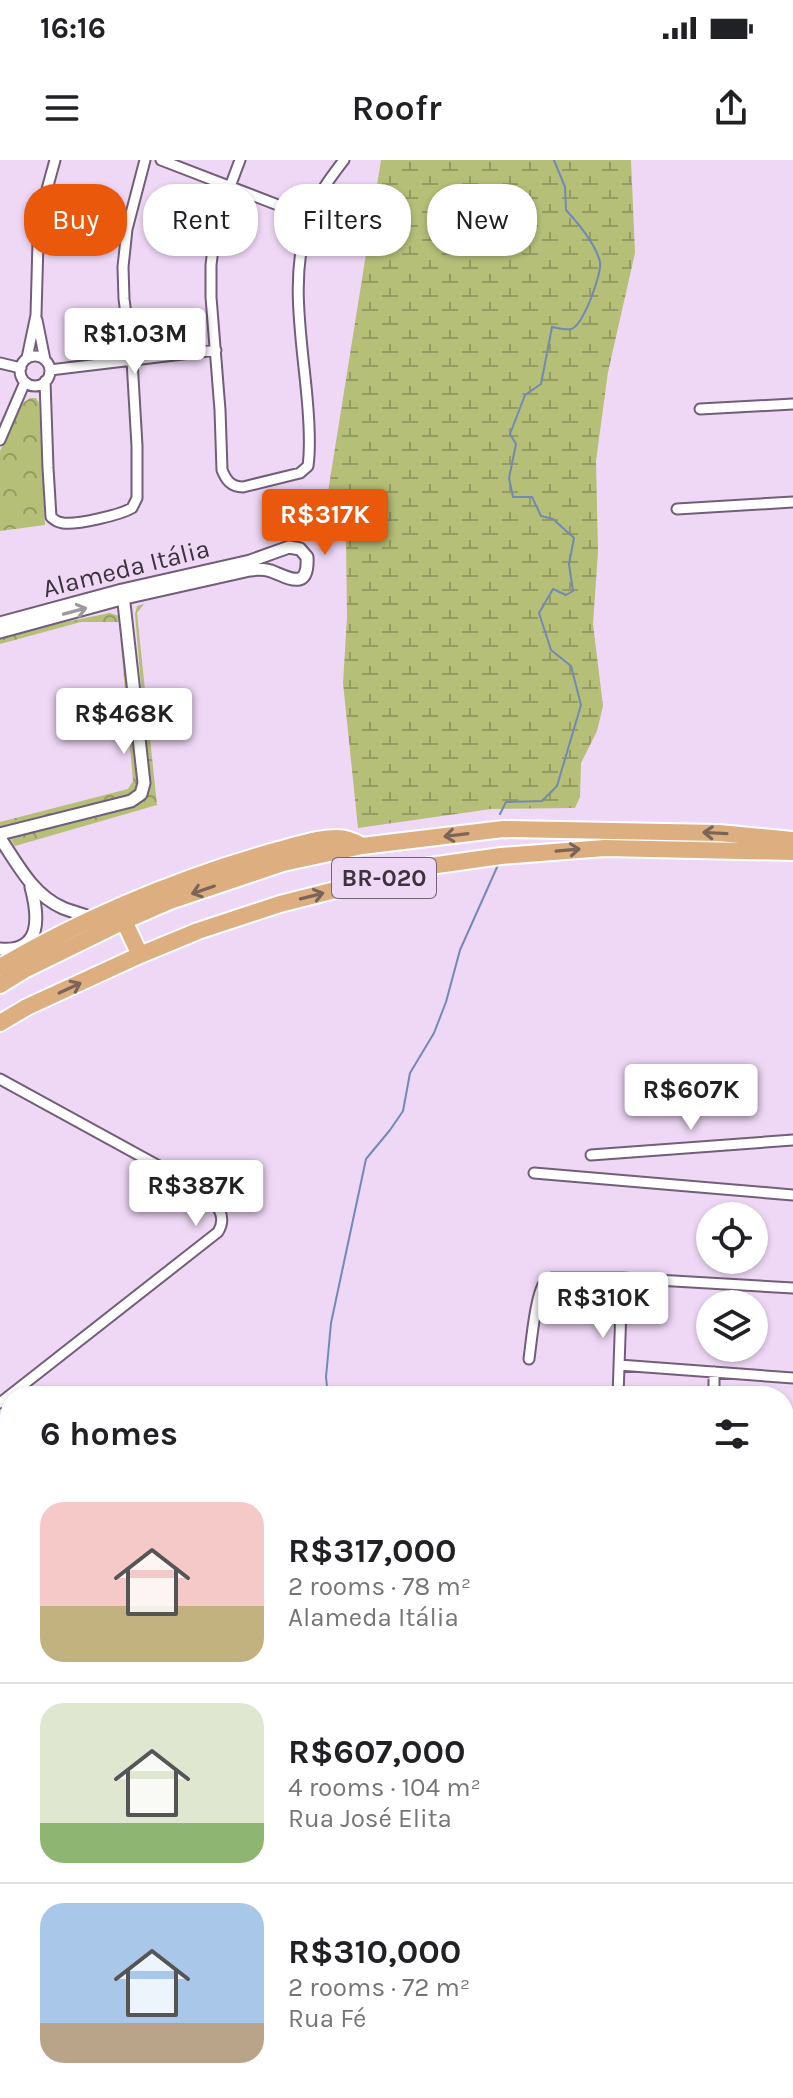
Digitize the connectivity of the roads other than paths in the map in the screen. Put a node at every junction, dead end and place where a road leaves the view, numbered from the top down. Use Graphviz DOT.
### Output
graph roads {
  1 [pos="55,160"];
  2 [pos="146,160"];
  3 [pos="161,160"];
  4 [pos="240,160"];
  5 [pos="344,160"];
  6 [pos="225,184"];
  7 [pos="231,184"];
  8 [pos="327,184"];
  9 [pos="212,256"];
  10 [pos="299,256"];
  11 [pos="36,315"];
  12 [pos="216,350"];
  13 [pos="27,358"];
  14 [pos="132,360"];
  15 [pos="0,363"];
  16 [pos="47,365"];
  17 [pos="21,368"];
  18 [pos="45,381"];
  19 [pos="25,382"];
  20 [pos="793,404"];
  21 [pos="700,409"];
  22 [pos="0,440"];
  23 [pos="793,502"];
  24 [pos="677,509"];
  25 [pos="269,554"];
  26 [pos="270,571"];
  27 [pos="122,590"];
  28 [pos="0,623"];
  29 [pos="0,632"];
  30 [pos="0,836"];
  31 [pos="793,840"];
  32 [pos="362,846"];
  33 [pos="793,852"];
  34 [pos="30,883"];
  35 [pos="94,918"];
  36 [pos="124,921"];
  37 [pos="0,949"];
  38 [pos="140,955"];
  39 [pos="0,967"];
  40 [pos="0,985"];
  41 [pos="0,1023"];
  42 [pos="0,1079"];
  43 [pos="793,1140"];
  44 [pos="591,1155"];
  45 [pos="534,1173"];
  46 [pos="793,1195"];
  47 [pos="622,1278"];
  48 [pos="793,1288"];
  49 [pos="529,1359"];
  50 [pos="619,1365"];
  51 [pos="714,1372"];
  52 [pos="793,1378"];
  53 [pos="22,1386"];
  54 [pos="618,1386"];
  55 [pos="714,1386"];
  56 [pos="379,2098"];
  57 [pos="445,2098"];
  1 -- 11 [label="street"];
  2 -- 14 [label="street"];
  3 -- 6 [label="street"];
  4 -- 7 [label="street"];
  5 -- 8 [label="street"];
  9 -- 12 [label="street"];
  10 -- 12 [label="street"];
  11 -- 13 [label="street"];
  11 -- 16 [label="street"];
  12 -- 14 [label="street"];
  13 -- 16 [label="street"];
  13 -- 17 [label="street"];
  14 -- 16 [label="street"];
  14 -- 18 [label="street"];
  15 -- 17 [label="street"];
  16 -- 18 [label="street"];
  17 -- 19 [label="street"];
  18 -- 19 [label="street"];
  19 -- 22 [label="street"];
  20 -- 21 [label="street"];
  23 -- 24 [label="street"];
  25 -- 26 [label="street"];
  25 -- 26 [label="street, Alameda Itália"];
  25 -- 27 [label="street, Alameda Itália"];
  26 -- 27 [label="street, Alameda Itália"];
  27 -- 28 [label="street, Alameda Itália"];
  29 -- 27 [label="street, Alameda Itália, one-way"];
  27 -- 30 [label="street"];
  30 -- 34 [label="street"];
  31 -- 32 [label="highway, BR-020, one-way"];
  32 -- 35 [label="highway"];
  32 -- 36 [label="highway, BR-020, one-way"];
  38 -- 33 [label="highway, BR-020, one-way"];
  34 -- 35 [label="street"];
  34 -- 37 [label="street"];
  35 -- 39 [label="highway"];
  36 -- 38 [label="highway"];
  36 -- 40 [label="highway, BR-020"];
  41 -- 38 [label="highway, BR-020, one-way"];
  42 -- 53 [label="street"];
  43 -- 44 [label="street"];
  45 -- 46 [label="street"];
  47 -- 48 [label="street"];
  47 -- 49 [label="street"];
  47 -- 50 [label="street"];
  50 -- 51 [label="street"];
  50 -- 54 [label="street"];
  51 -- 52 [label="street"];
  51 -- 55 [label="street"];
  56 -- 57 [label="street"];
}
